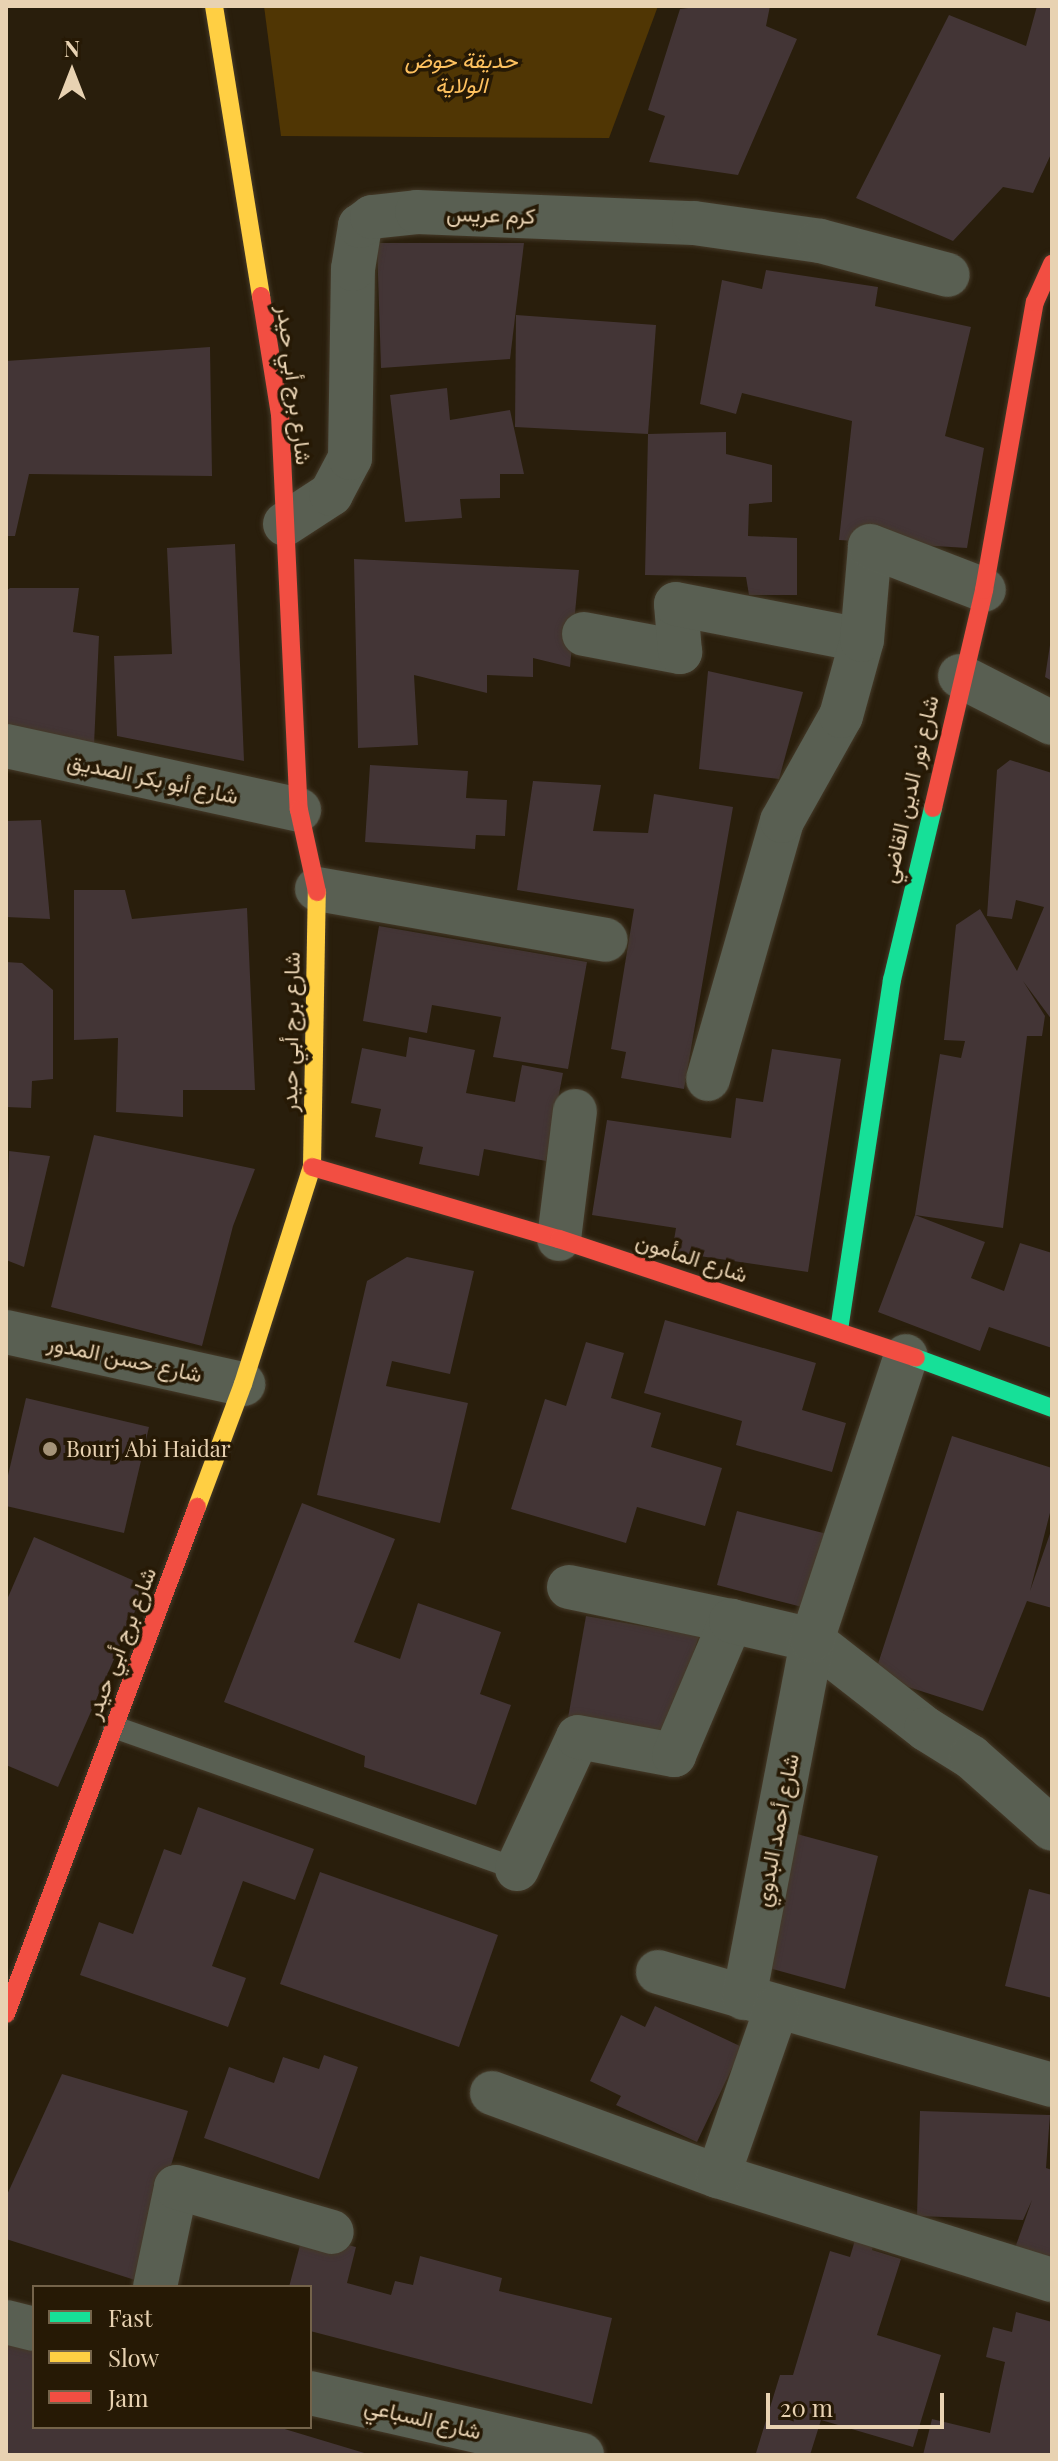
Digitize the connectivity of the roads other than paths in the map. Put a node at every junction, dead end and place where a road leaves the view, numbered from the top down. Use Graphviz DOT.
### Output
graph roads {
  1 [pos="214,6"];
  2 [pos="948,275"];
  3 [pos="1046,290"];
  4 [pos="285,524"];
  5 [pos="984,590"];
  6 [pos="584,634"];
  7 [pos="862,640"];
  8 [pos="960,676"];
  9 [pos="1052,723"];
  10 [pos="6,746"];
  11 [pos="299,810"];
  12 [pos="317,889"];
  13 [pos="606,940"];
  14 [pos="708,1079"];
  15 [pos="575,1111"];
  16 [pos="312,1167"];
  17 [pos="559,1239"];
  18 [pos="839,1330"];
  19 [pos="6,1332"];
  20 [pos="906,1356"];
  21 [pos="243,1384"];
  22 [pos="1052,1408"];
  23 [pos="569,1587"];
  24 [pos="731,1621"];
  25 [pos="812,1640"];
  26 [pos="114,1727"];
  27 [pos="1052,1829"];
  28 [pos="517,1869"];
  29 [pos="658,1972"];
  30 [pos="760,2003"];
  31 [pos="6,2014"];
  32 [pos="1052,2085"];
  33 [pos="492,2093"];
  34 [pos="718,2176"];
  35 [pos="332,2232"];
  36 [pos="1052,2280"];
  37 [pos="155,2285"];
  38 [pos="6,2322"];
  39 [pos="32,2328"];
  40 [pos="312,2393"];
  41 [pos="582,2455"];
  1 -- 4 [label="street, شارع برج أبي حيدر"];
  2 -- 4 [label="street, كرم عريس"];
  3 -- 5 [label="street, شارع نور الدين القاضي"];
  4 -- 11 [label="street, شارع برج أبي حيدر"];
  5 -- 7 [label="street"];
  5 -- 8 [label="street, شارع نور الدين القاضي"];
  6 -- 7 [label="street"];
  7 -- 14 [label="street"];
  8 -- 9 [label="street"];
  8 -- 18 [label="street, شارع نور الدين القاضي"];
  10 -- 11 [label="street, شارع أبو بكر الصديق"];
  11 -- 12 [label="street, شارع برج أبي حيدر"];
  12 -- 13 [label="street"];
  12 -- 16 [label="street, شارع برج أبي حيدر"];
  15 -- 17 [label="street"];
  16 -- 17 [label="street, شارع المأمون"];
  16 -- 21 [label="street, شارع برج أبي حيدر"];
  17 -- 18 [label="street, شارع المأمون"];
  18 -- 20 [label="street, شارع المأمون"];
  19 -- 21 [label="street, شارع حسن المدور"];
  20 -- 22 [label="street, شارع المأمون"];
  20 -- 25 [label="street, شارع أحمد البدوي"];
  21 -- 26 [label="street, شارع برج أبي حيدر"];
  23 -- 24 [label="street"];
  24 -- 25 [label="street"];
  24 -- 28 [label="street"];
  25 -- 27 [label="street"];
  25 -- 30 [label="street, شارع أحمد البدوي"];
  26 -- 28 [label="lane"];
  26 -- 31 [label="street, شارع برج أبي حيدر"];
  29 -- 30 [label="street"];
  30 -- 32 [label="street"];
  30 -- 34 [label="street, شارع أحمد البدوي"];
  33 -- 34 [label="street"];
  34 -- 36 [label="street"];
  35 -- 37 [label="street"];
  38 -- 39 [label="street"];
  40 -- 41 [label="street, شارع السباعي"];
}
